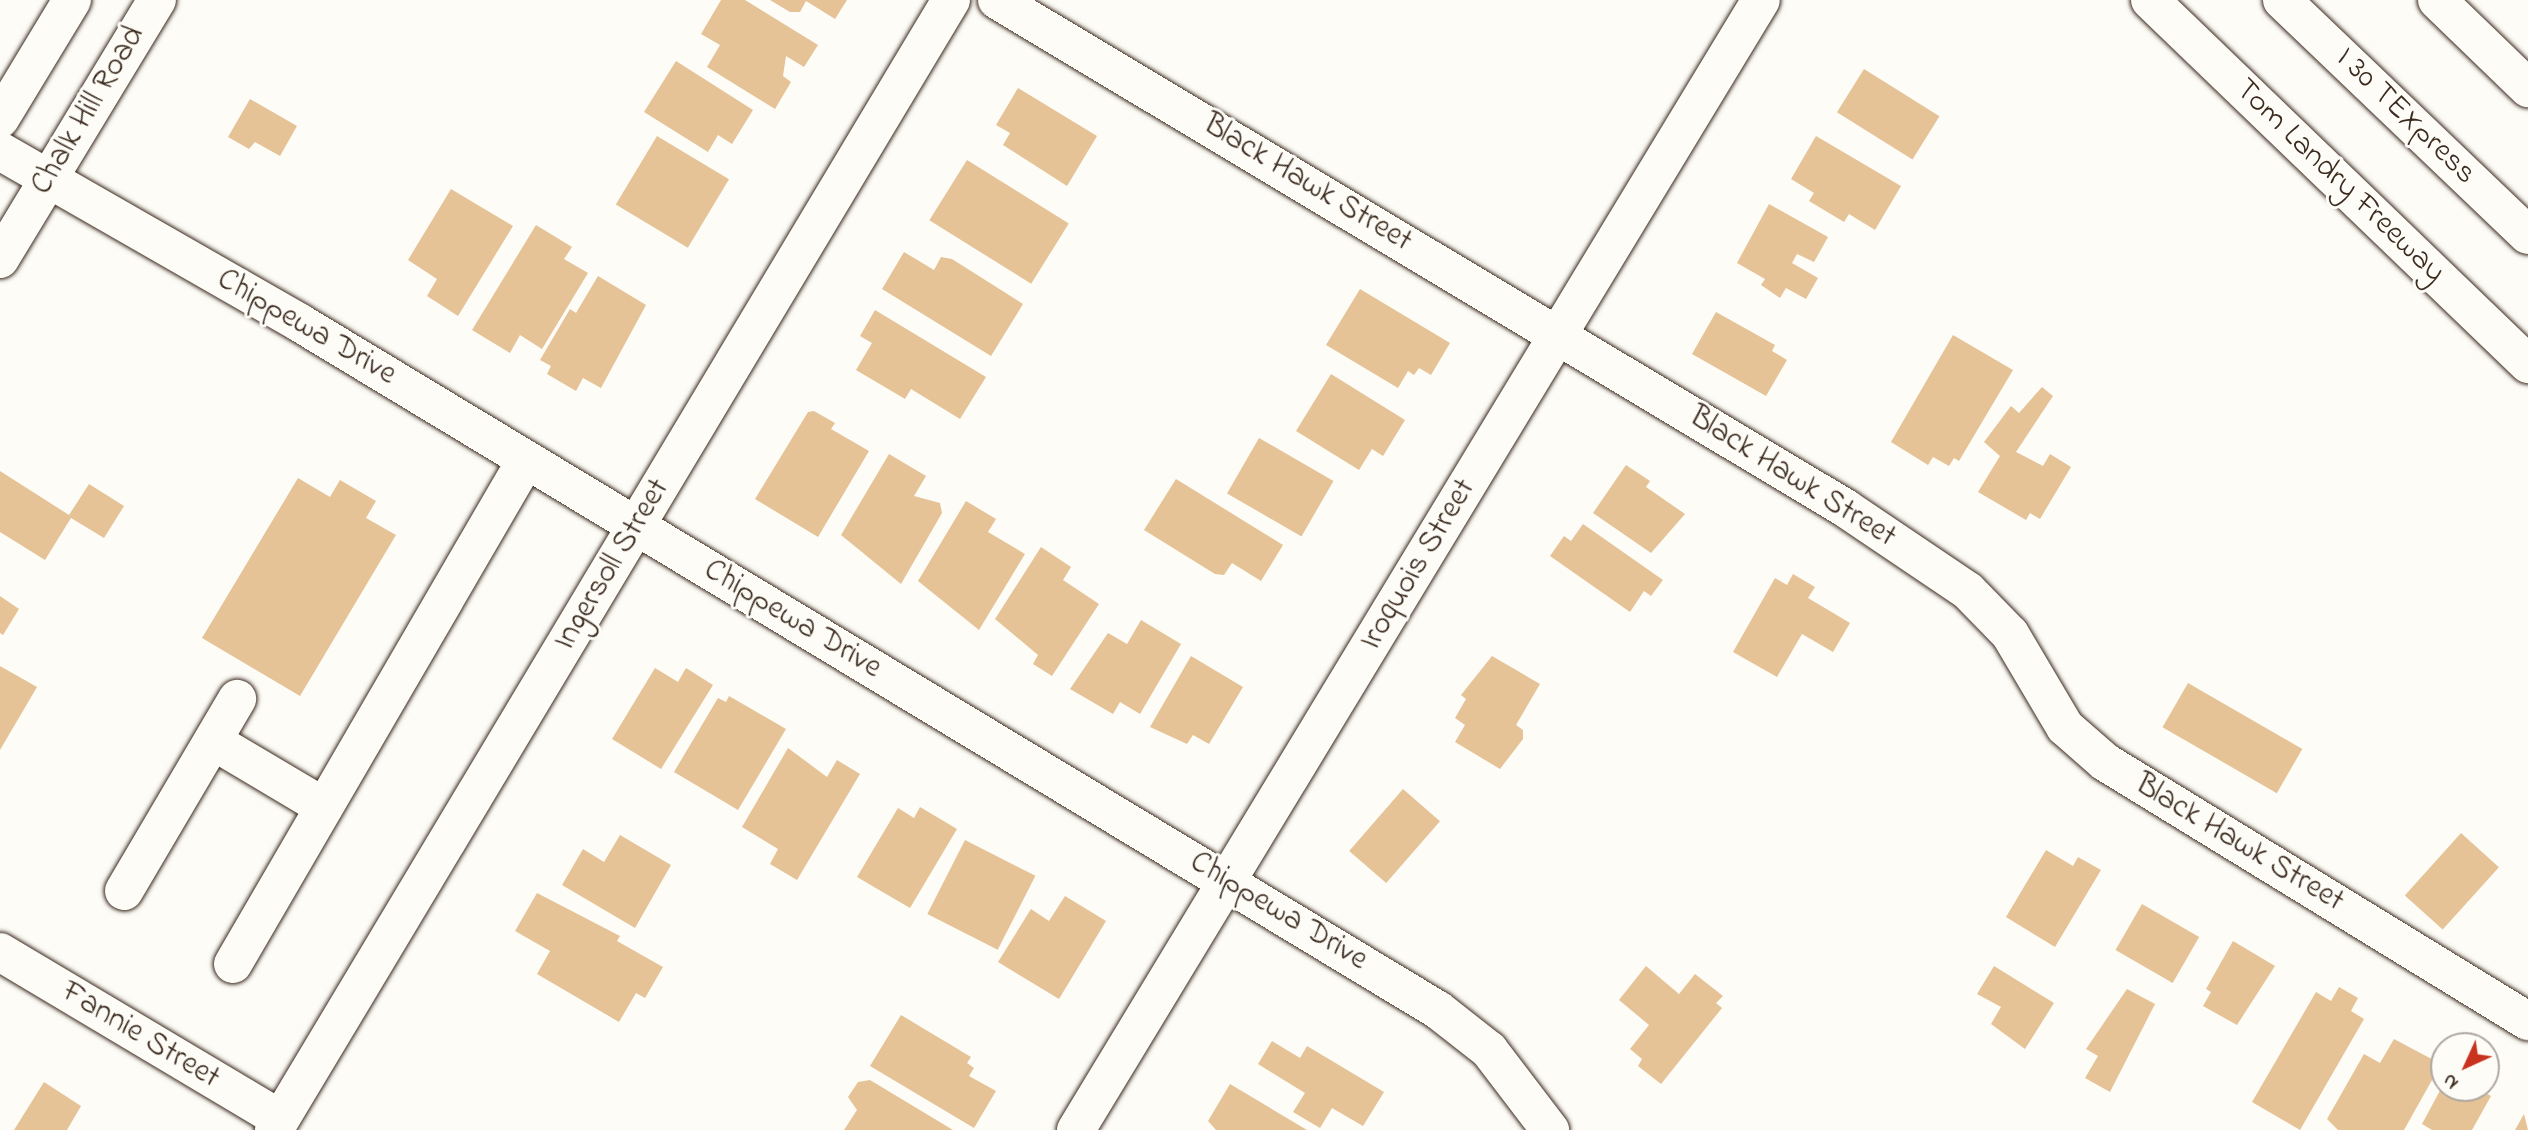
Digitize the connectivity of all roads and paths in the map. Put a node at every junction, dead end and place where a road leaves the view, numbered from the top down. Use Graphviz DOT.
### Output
graph roads {
  1 [pos="72,0"];
  2 [pos="157,0"];
  3 [pos="951,0"];
  4 [pos="997,0"];
  5 [pos="1761,0"];
  6 [pos="2150,0"];
  7 [pos="2282,0"];
  8 [pos="2437,0"];
  9 [pos="2528,88"];
  10 [pos="0,118"];
  11 [pos="0,151"];
  12 [pos="48,179"];
  13 [pos="2528,234"];
  14 [pos="0,259"];
  15 [pos="1558,334"];
  16 [pos="2528,364"];
  17 [pos="526,460"];
  18 [pos="636,526"];
  19 [pos="237,699"];
  20 [pos="213,741"];
  21 [pos="324,807"];
  22 [pos="1228,880"];
  23 [pos="124,891"];
  24 [pos="0,953"];
  25 [pos="233,964"];
  26 [pos="2528,1021"];
  27 [pos="277,1125"];
  28 [pos="1076,1130"];
  29 [pos="1550,1130"];
  1 -- 10 [label="main road"];
  2 -- 12 [label="main road, Chalk Hill Road"];
  3 -- 18 [label="main road, Ingersoll Street"];
  4 -- 15 [label="main road, Black Hawk Street"];
  5 -- 15 [label="main road, Iroquois Street"];
  6 -- 16 [label="main road, Tom Landry Freeway"];
  7 -- 13 [label="main road, I 30 TEXpress"];
  8 -- 9 [label="main road"];
  11 -- 12 [label="main road, Chippewa Drive"];
  12 -- 14 [label="main road, Chalk Hill Road"];
  12 -- 17 [label="main road, Chippewa Drive"];
  15 -- 22 [label="main road, Iroquois Street"];
  15 -- 26 [label="main road, Black Hawk Street"];
  17 -- 18 [label="main road, Chippewa Drive"];
  17 -- 21 [label="main road"];
  18 -- 22 [label="main road, Chippewa Drive"];
  18 -- 27 [label="main road, Ingersoll Street"];
  19 -- 20 [label="main road"];
  20 -- 21 [label="main road"];
  20 -- 23 [label="main road"];
  21 -- 25 [label="main road"];
  22 -- 28 [label="main road, Iroquois Street"];
  22 -- 29 [label="main road, Chippewa Drive"];
  24 -- 27 [label="main road, Fannie Street"];
}
